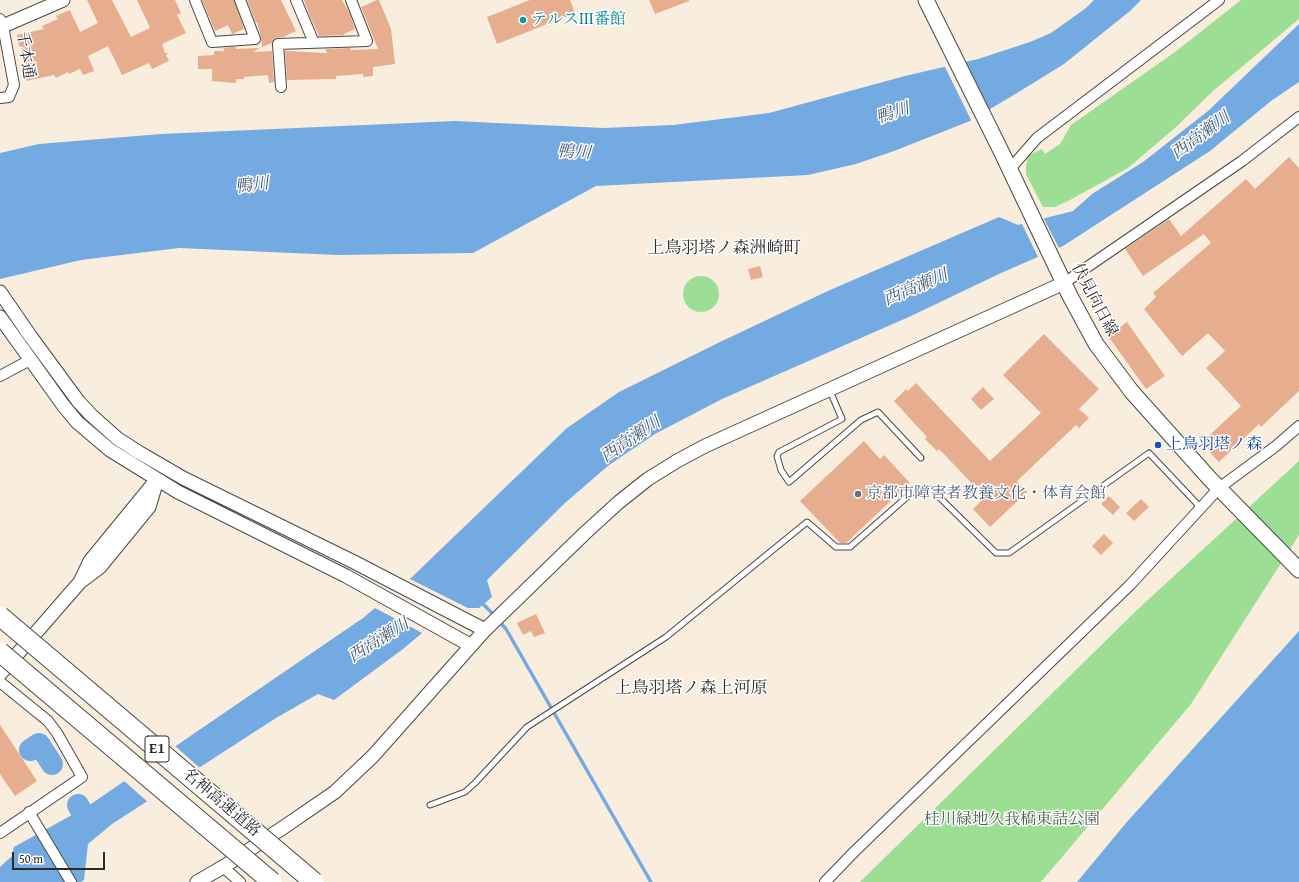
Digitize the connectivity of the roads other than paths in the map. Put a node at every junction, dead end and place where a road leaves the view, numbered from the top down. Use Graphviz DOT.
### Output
graph roads {
  1 [pos="64,0"];
  2 [pos="195,0"];
  3 [pos="240,0"];
  4 [pos="296,0"];
  5 [pos="351,0"];
  6 [pos="926,0"];
  7 [pos="1219,0"];
  8 [pos="2,23"];
  9 [pos="314,43"];
  10 [pos="281,87"];
  11 [pos="0,98"];
  12 [pos="1299,117"];
  13 [pos="1012,174"];
  14 [pos="1062,278"];
  15 [pos="0,292"];
  16 [pos="0,317"];
  17 [pos="30,360"];
  18 [pos="0,376"];
  19 [pos="830,391"];
  20 [pos="1299,426"];
  21 [pos="920,458"];
  22 [pos="165,468"];
  23 [pos="157,480"];
  24 [pos="1222,491"];
  25 [pos="1201,508"];
  26 [pos="354,562"];
  27 [pos="1299,570"];
  28 [pos="346,576"];
  29 [pos="0,616"];
  30 [pos="485,630"];
  31 [pos="470,645"];
  32 [pos="0,652"];
  33 [pos="0,674"];
  34 [pos="0,682"];
  35 [pos="430,805"];
  36 [pos="29,812"];
  37 [pos="0,833"];
  38 [pos="223,867"];
  39 [pos="71,882"];
  40 [pos="197,882"];
  41 [pos="240,882"];
  42 [pos="272,882"];
  43 [pos="314,882"];
  44 [pos="825,882"];
  1 -- 8 [label="street, 千本通"];
  2 -- 3 [label="street"];
  4 -- 9 [label="street"];
  5 -- 9 [label="street"];
  6 -- 13 [label="main road, 伏見向日線"];
  7 -- 13 [label="street"];
  8 -- 11 [label="street, 千本通"];
  9 -- 10 [label="street"];
  12 -- 14 [label="street"];
  13 -- 14 [label="main road, 伏見向日線"];
  14 -- 19 [label="street"];
  14 -- 24 [label="main road, 伏見向日線"];
  15 -- 22 [label="street"];
  16 -- 17 [label="street"];
  17 -- 18 [label="street"];
  17 -- 23 [label="street"];
  19 -- 21 [label="lane"];
  19 -- 30 [label="street"];
  20 -- 24 [label="street"];
  22 -- 23 [label="street"];
  22 -- 26 [label="street"];
  23 -- 28 [label="street"];
  23 -- 33 [label="street"];
  24 -- 25 [label="street"];
  24 -- 27 [label="main road, 伏見向日線"];
  25 -- 35 [label="lane"];
  25 -- 44 [label="street"];
  26 -- 28 [label="street"];
  26 -- 30 [label="street"];
  28 -- 31 [label="street"];
  29 -- 43 [label="highway, 名神高速道路 / E1, bridge"];
  30 -- 31 [label="street"];
  31 -- 38 [label="street"];
  32 -- 42 [label="highway, 名神高速道路 / E1, bridge"];
  34 -- 36 [label="street"];
  36 -- 37 [label="street"];
  36 -- 39 [label="street"];
  38 -- 40 [label="street"];
  38 -- 41 [label="street"];
}
